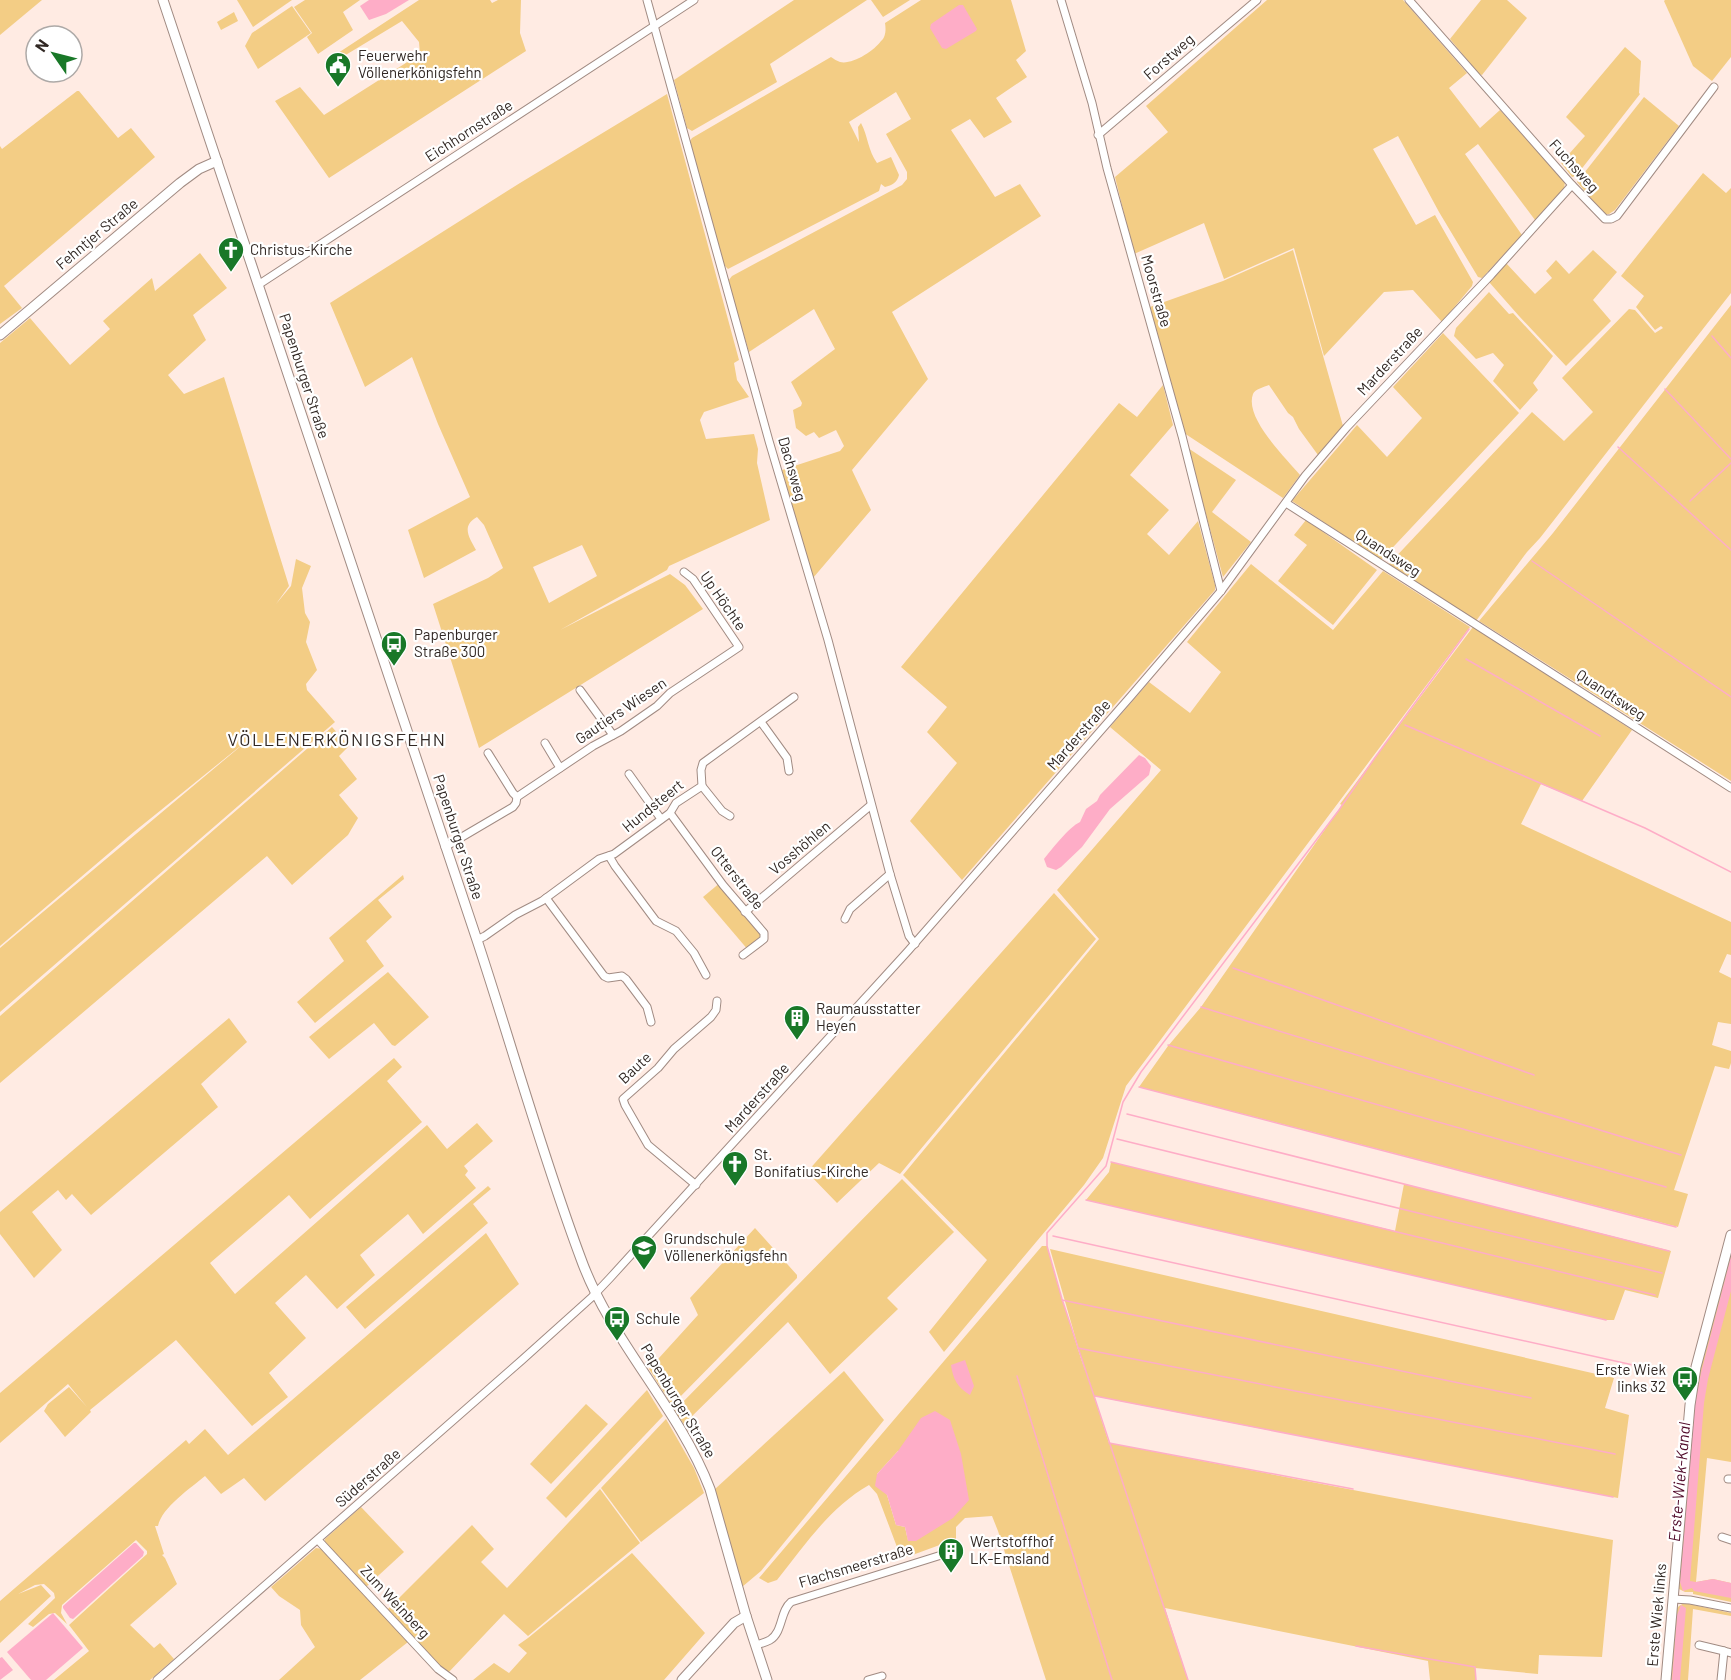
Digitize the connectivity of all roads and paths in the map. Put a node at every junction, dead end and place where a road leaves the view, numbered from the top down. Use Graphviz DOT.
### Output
graph roads {
  1 [pos="164,0"];
  2 [pos="647,0"];
  3 [pos="694,0"];
  4 [pos="1061,0"];
  5 [pos="1257,0"];
  6 [pos="1409,0"];
  7 [pos="654,26"];
  8 [pos="1714,87"];
  9 [pos="1098,135"];
  10 [pos="217,161"];
  11 [pos="1572,185"];
  12 [pos="258,285"];
  13 [pos="0,335"];
  14 [pos="1286,503"];
  15 [pos="684,572"];
  16 [pos="1221,591"];
  17 [pos="1477,625"];
  18 [pos="739,647"];
  19 [pos="580,690"];
  20 [pos="794,697"];
  21 [pos="761,722"];
  22 [pos="613,735"];
  23 [pos="545,743"];
  24 [pos="488,753"];
  25 [pos="560,768"];
  26 [pos="789,771"];
  27 [pos="629,774"];
  28 [pos="702,786"];
  29 [pos="1731,788"];
  30 [pos="517,796"];
  31 [pos="871,805"];
  32 [pos="670,813"];
  33 [pos="730,816"];
  34 [pos="661,819"];
  35 [pos="445,847"];
  36 [pos="609,856"];
  37 [pos="890,874"];
  38 [pos="546,898"];
  39 [pos="745,912"];
  40 [pos="846,919"];
  41 [pos="477,940"];
  42 [pos="915,944"];
  43 [pos="743,956"];
  44 [pos="706,975"];
  45 [pos="717,1001"];
  46 [pos="651,1022"];
  47 [pos="696,1185"];
  48 [pos="1731,1235"];
  49 [pos="595,1294"];
  50 [pos="1722,1538"];
  51 [pos="318,1540"];
  52 [pos="1731,1540"];
  53 [pos="951,1552"];
  54 [pos="1673,1599"];
  55 [pos="1731,1608"];
  56 [pos="746,1616"];
  57 [pos="756,1645"];
  58 [pos="1699,1645"];
  59 [pos="1728,1652"];
  60 [pos="882,1676"];
  61 [pos="157,1680"];
  62 [pos="453,1680"];
  63 [pos="682,1680"];
  64 [pos="767,1680"];
  65 [pos="868,1680"];
  66 [pos="1666,1680"];
  67 [pos="1721,1680"];
  1 -- 10 [label="street, Papenburger Straße"];
  2 -- 7 [label="street, Dachsweg"];
  3 -- 7 [label="street, Eichhornstraße"];
  4 -- 9 [label="street, Moorstraße"];
  5 -- 9 [label="street, Forstweg"];
  6 -- 11 [label="street, Fuchsweg"];
  7 -- 12 [label="street, Eichhornstraße"];
  7 -- 31 [label="street, Dachsweg"];
  8 -- 11 [label="street, Fuchsweg"];
  9 -- 16 [label="street, Moorstraße"];
  10 -- 12 [label="street, Papenburger Straße"];
  10 -- 13 [label="street, Fehntjer Straße"];
  11 -- 14 [label="street, Marderstraße"];
  12 -- 35 [label="street, Papenburger Straße"];
  14 -- 16 [label="street, Marderstraße"];
  14 -- 17 [label="street, Quandsweg"];
  15 -- 18 [label="street, Up Höchte"];
  16 -- 42 [label="street, Marderstraße"];
  17 -- 29 [label="street, Quandtsweg"];
  18 -- 22 [label="street, Gautiers Wiesen"];
  19 -- 22 [label="street"];
  20 -- 21 [label="street, Hundsteert"];
  21 -- 26 [label="street"];
  21 -- 28 [label="street, Hundsteert"];
  22 -- 25 [label="street, Gautiers Wiesen"];
  23 -- 25 [label="street"];
  24 -- 30 [label="street"];
  25 -- 30 [label="street, Gautiers Wiesen"];
  27 -- 34 [label="street"];
  28 -- 32 [label="street, Hundsteert"];
  28 -- 33 [label="street"];
  30 -- 35 [label="street, Gautiers Wiesen"];
  31 -- 37 [label="street, Dachsweg"];
  31 -- 39 [label="street, Vosshöhlen"];
  32 -- 34 [label="street, Hundsteert"];
  32 -- 39 [label="street, Otterstraße"];
  34 -- 36 [label="street, Hundsteert"];
  35 -- 41 [label="street, Papenburger Straße"];
  36 -- 38 [label="street, Hundsteert"];
  36 -- 44 [label="street"];
  37 -- 40 [label="street"];
  37 -- 42 [label="street, Dachsweg"];
  38 -- 41 [label="street, Hundsteert"];
  38 -- 46 [label="street"];
  39 -- 43 [label="street, Otterstraße"];
  41 -- 49 [label="street, Papenburger Straße"];
  42 -- 47 [label="street, Marderstraße"];
  45 -- 47 [label="street, Baute"];
  47 -- 49 [label="street, Marderstraße"];
  48 -- 54 [label="street, Erste Wiek links"];
  49 -- 51 [label="street, Süderstraße"];
  49 -- 56 [label="street, Papenburger Straße"];
  50 -- 52 [label="street"];
  51 -- 61 [label="street, Süderstraße"];
  51 -- 62 [label="street, Zum Weinberg"];
  53 -- 57 [label="street, Flachsmeerstraße"];
  54 -- 55 [label="street"];
  54 -- 66 [label="street, Erste Wiek links"];
  56 -- 57 [label="street"];
  56 -- 63 [label="street"];
  57 -- 64 [label="street"];
  58 -- 59 [label="street"];
  59 -- 67 [label="street"];
  60 -- 65 [label="street"];
}
